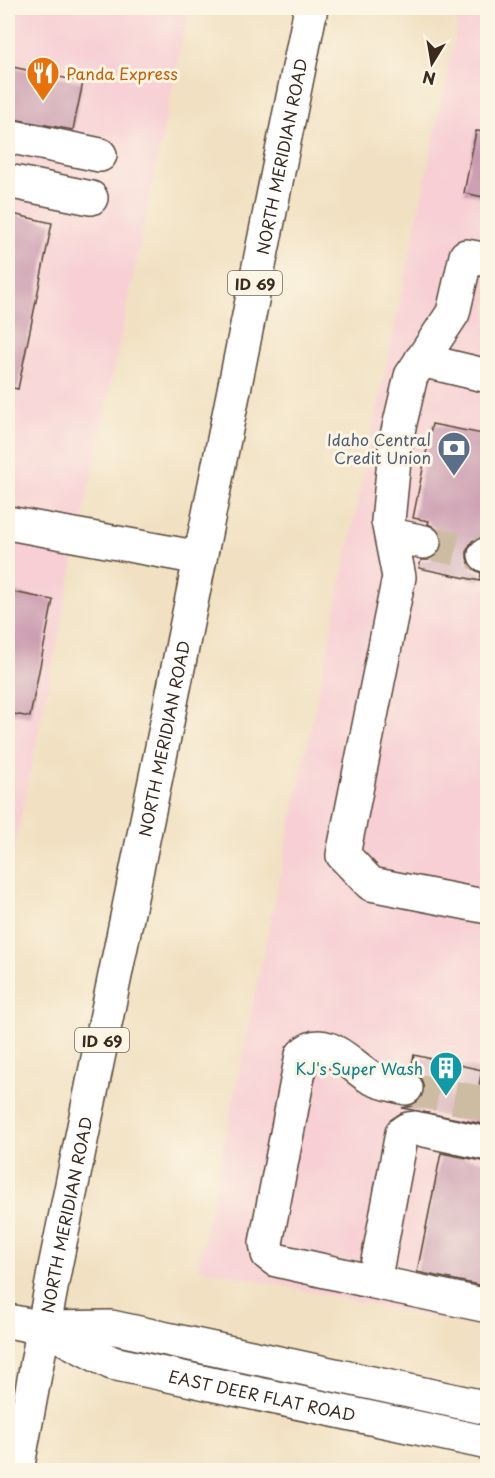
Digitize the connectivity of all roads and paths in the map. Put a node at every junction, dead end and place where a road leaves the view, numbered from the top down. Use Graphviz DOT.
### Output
graph roads {
  1 [pos="311,8"];
  2 [pos="8,136"];
  3 [pos="100,155"];
  4 [pos="8,181"];
  5 [pos="91,198"];
  6 [pos="488,260"];
  7 [pos="422,360"];
  8 [pos="488,376"];
  9 [pos="8,523"];
  10 [pos="391,535"];
  11 [pos="424,542"];
  12 [pos="200,558"];
  13 [pos="488,907"];
  14 [pos="406,1088"];
  15 [pos="488,1144"];
  16 [pos="374,1282"];
  17 [pos="488,1306"];
  18 [pos="8,1321"];
  19 [pos="44,1328"];
  20 [pos="488,1408"];
  21 [pos="488,1443"];
  22 [pos="17,1470"];
  1 -- 12 [label="main road, NORTH MERIDIAN ROAD / ID 69"];
  2 -- 3 [label="main road"];
  4 -- 5 [label="main road"];
  6 -- 7 [label="main road"];
  7 -- 8 [label="main road"];
  7 -- 10 [label="main road"];
  9 -- 12 [label="main road"];
  10 -- 11 [label="main road"];
  10 -- 13 [label="main road"];
  12 -- 19 [label="main road, NORTH MERIDIAN ROAD / ID 69"];
  14 -- 16 [label="main road"];
  15 -- 16 [label="main road"];
  16 -- 17 [label="main road"];
  18 -- 19 [label="main road, EAST DEER FLAT ROAD"];
  19 -- 20 [label="main road, EAST DEER FLAT ROAD"];
  19 -- 21 [label="main road, EAST DEER FLAT ROAD"];
  19 -- 22 [label="main road, NORTH MERIDIAN ROAD / ID 69"];
}
